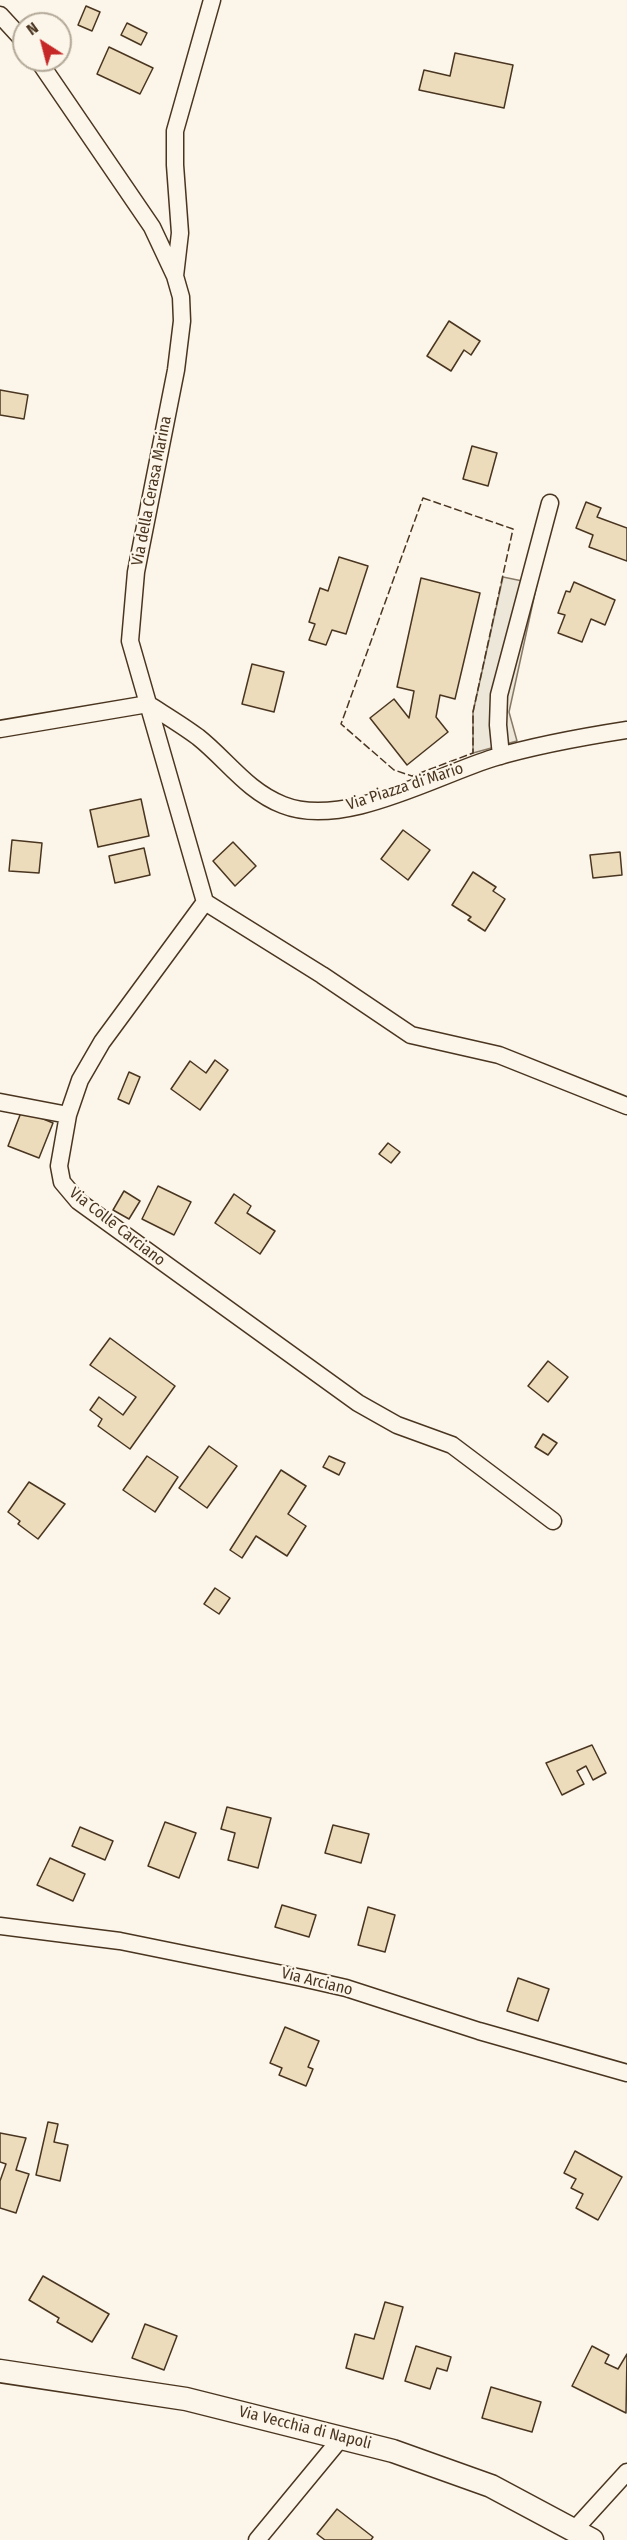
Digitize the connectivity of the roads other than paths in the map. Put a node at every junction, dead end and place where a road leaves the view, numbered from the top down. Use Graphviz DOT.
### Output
graph roads {
  1 [pos="212,0"];
  2 [pos="0,15"];
  3 [pos="12,28"];
  4 [pos="46,72"];
  5 [pos="175,276"];
  6 [pos="550,503"];
  7 [pos="148,704"];
  8 [pos="0,729"];
  9 [pos="627,730"];
  10 [pos="501,756"];
  11 [pos="205,902"];
  12 [pos="0,1102"];
  13 [pos="627,1106"];
  14 [pos="68,1115"];
  15 [pos="553,1521"];
  16 [pos="0,1926"];
  17 [pos="627,2073"];
  18 [pos="0,2371"];
  19 [pos="342,2437"];
  20 [pos="627,2472"];
  21 [pos="583,2535"];
  22 [pos="257,2540"];
  1 -- 5 [label="street, Via della Cerasa Marina"];
  2 -- 3 [label="street"];
  4 -- 5 [label="street, Via della Cerasa Marina"];
  5 -- 7 [label="street, Via della Cerasa Marina"];
  6 -- 10 [label="street"];
  7 -- 8 [label="street"];
  7 -- 10 [label="street, Via Piazza di Mario"];
  7 -- 11 [label="street"];
  9 -- 10 [label="street, Via Piazza di Mario"];
  11 -- 13 [label="street"];
  11 -- 14 [label="street, Via Colle Carciano"];
  12 -- 14 [label="street"];
  14 -- 15 [label="street, Via Colle Carciano"];
  16 -- 17 [label="street, Via Arciano"];
  18 -- 19 [label="street, Via Vecchia di Napoli"];
  19 -- 21 [label="street, Via Vecchia di Napoli"];
  19 -- 22 [label="street"];
  20 -- 21 [label="street"];
}
